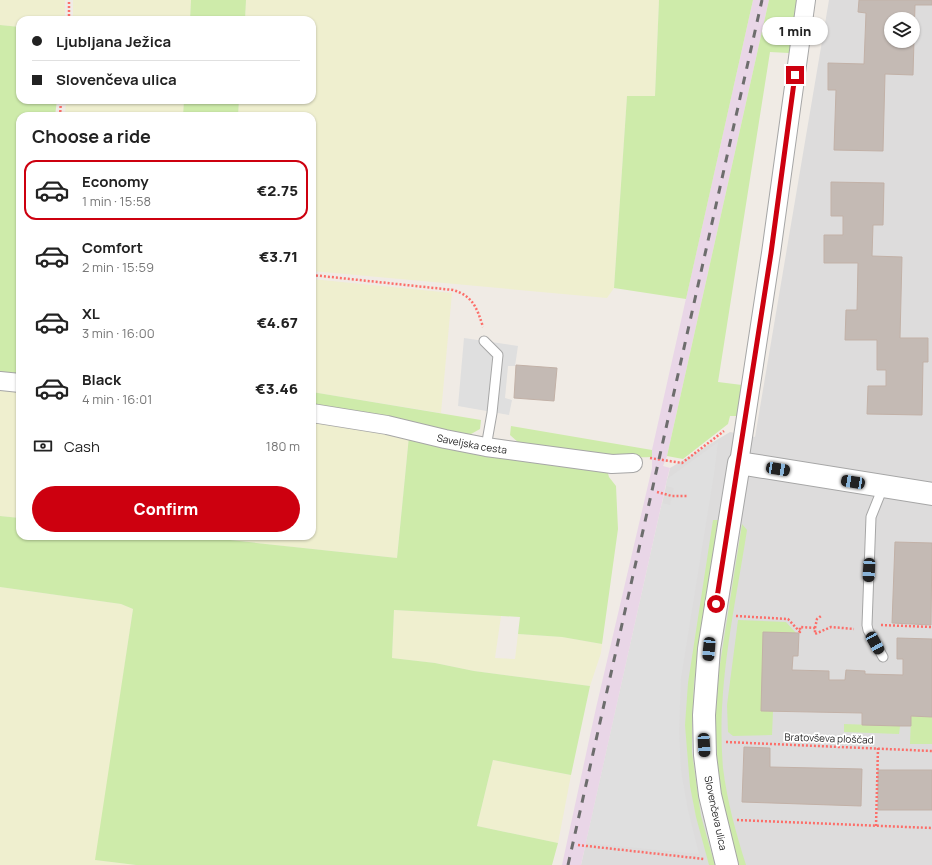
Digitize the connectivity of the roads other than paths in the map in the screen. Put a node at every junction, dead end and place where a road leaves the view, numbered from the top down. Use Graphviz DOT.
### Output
graph roads {
  1 [pos="806,0"];
  2 [pos="484,341"];
  3 [pos="0,381"];
  4 [pos="16,383"];
  5 [pos="316,414"];
  6 [pos="486,447"];
  7 [pos="633,463"];
  8 [pos="739,463"];
  9 [pos="883,487"];
  10 [pos="932,494"];
  11 [pos="883,657"];
  12 [pos="727,865"];
  1 -- 8 [label="street, Slovenčeva ulica"];
  2 -- 6 [label="lane"];
  3 -- 4 [label="street"];
  5 -- 6 [label="street, Saveljska cesta"];
  6 -- 7 [label="street, Saveljska cesta"];
  8 -- 9 [label="street"];
  8 -- 12 [label="street, Slovenčeva ulica"];
  9 -- 10 [label="street"];
  9 -- 11 [label="lane"];
}
